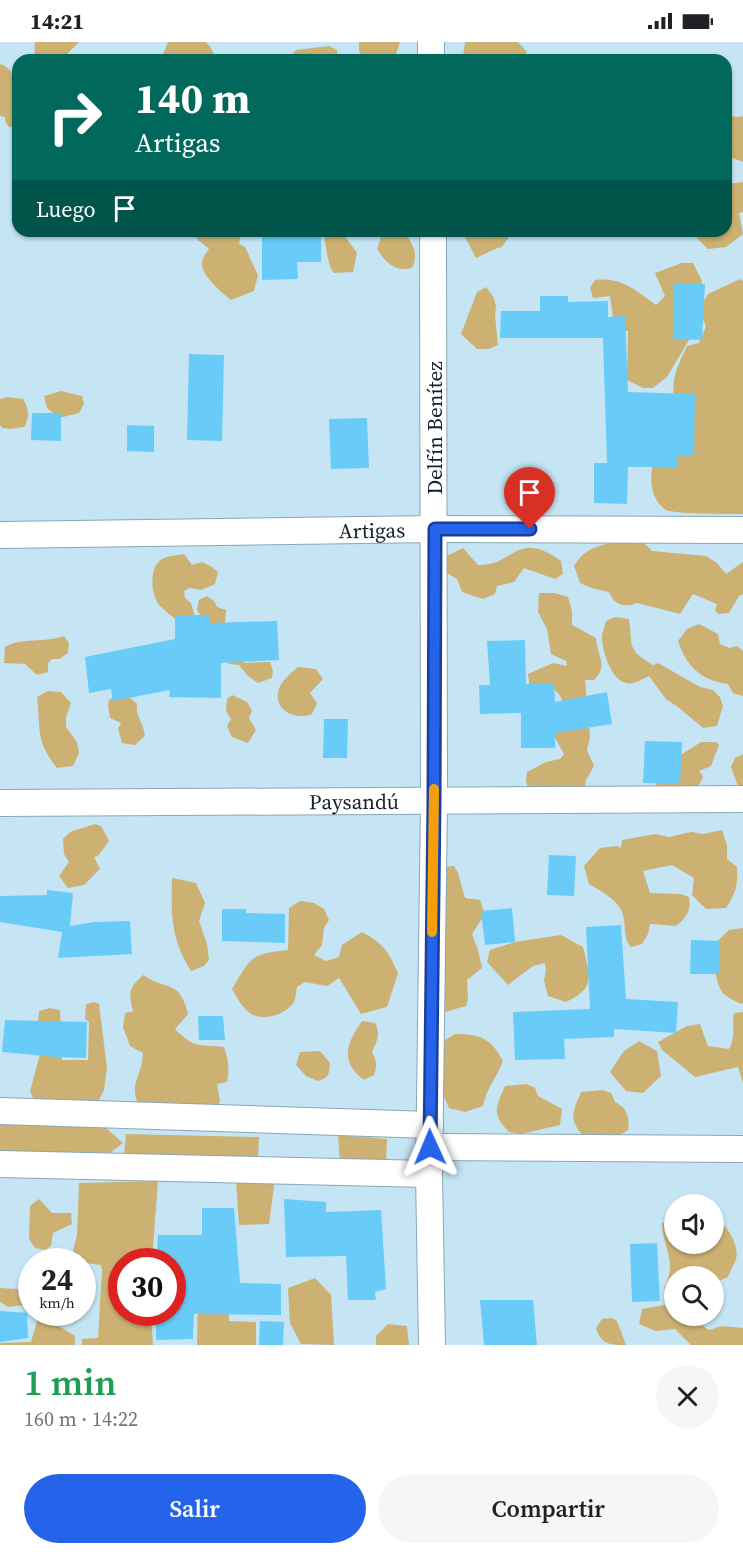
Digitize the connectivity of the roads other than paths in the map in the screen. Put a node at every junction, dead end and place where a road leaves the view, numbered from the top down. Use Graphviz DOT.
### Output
graph roads {
  1 [pos="432,237"];
  2 [pos="435,529"];
  3 [pos="743,530"];
  4 [pos="0,535"];
  5 [pos="743,799"];
  6 [pos="434,802"];
  7 [pos="0,803"];
  8 [pos="0,1111"];
  9 [pos="430,1136"];
  10 [pos="743,1149"];
  11 [pos="0,1164"];
  12 [pos="429,1174"];
  13 [pos="432,1345"];
  1 -- 2 [label="street, Delfín Benítez"];
  2 -- 3 [label="street, Artigas"];
  2 -- 4 [label="street, Artigas"];
  2 -- 6 [label="street, Delfín Benítez"];
  5 -- 6 [label="street, Paysandú"];
  6 -- 7 [label="street, Paysandú"];
  6 -- 9 [label="street, Delfín Benítez"];
  8 -- 9 [label="street"];
  9 -- 10 [label="street"];
  9 -- 12 [label="street, Delfín Benítez"];
  11 -- 12 [label="street"];
  12 -- 13 [label="street, Delfín Benítez"];
}
